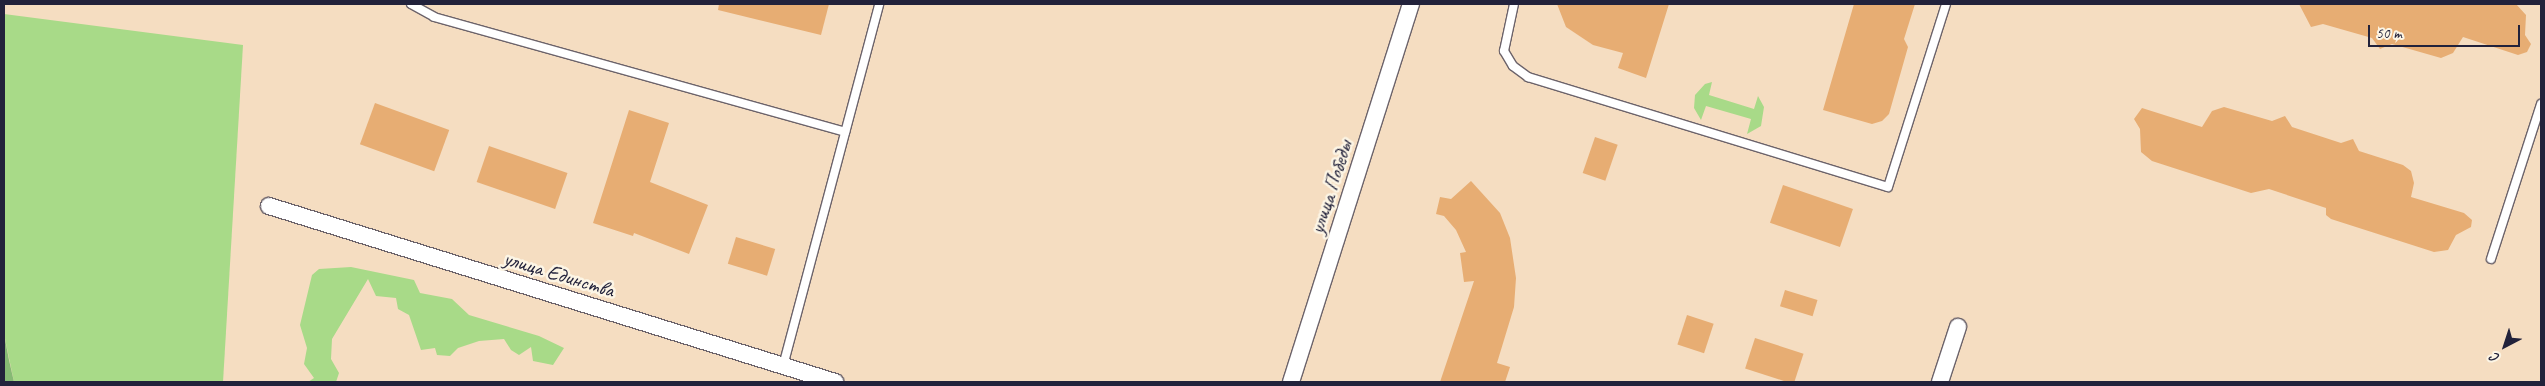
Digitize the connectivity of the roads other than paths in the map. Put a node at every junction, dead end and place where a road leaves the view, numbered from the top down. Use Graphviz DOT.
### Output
graph roads {
  1 [pos="411,4"];
  2 [pos="879,4"];
  3 [pos="1411,4"];
  4 [pos="1514,4"];
  5 [pos="1946,4"];
  6 [pos="2541,104"];
  7 [pos="845,132"];
  8 [pos="270,206"];
  9 [pos="2491,259"];
  10 [pos="1958,327"];
  11 [pos="783,366"];
  12 [pos="835,382"];
  13 [pos="1291,382"];
  14 [pos="1940,382"];
  1 -- 7 [label="lane"];
  2 -- 7 [label="lane"];
  3 -- 13 [label="street, улица Победы"];
  4 -- 5 [label="lane"];
  6 -- 9 [label="lane"];
  7 -- 11 [label="lane"];
  8 -- 11 [label="street, улица Единства"];
  10 -- 14 [label="street"];
  11 -- 12 [label="street, улица Единства"];
}
